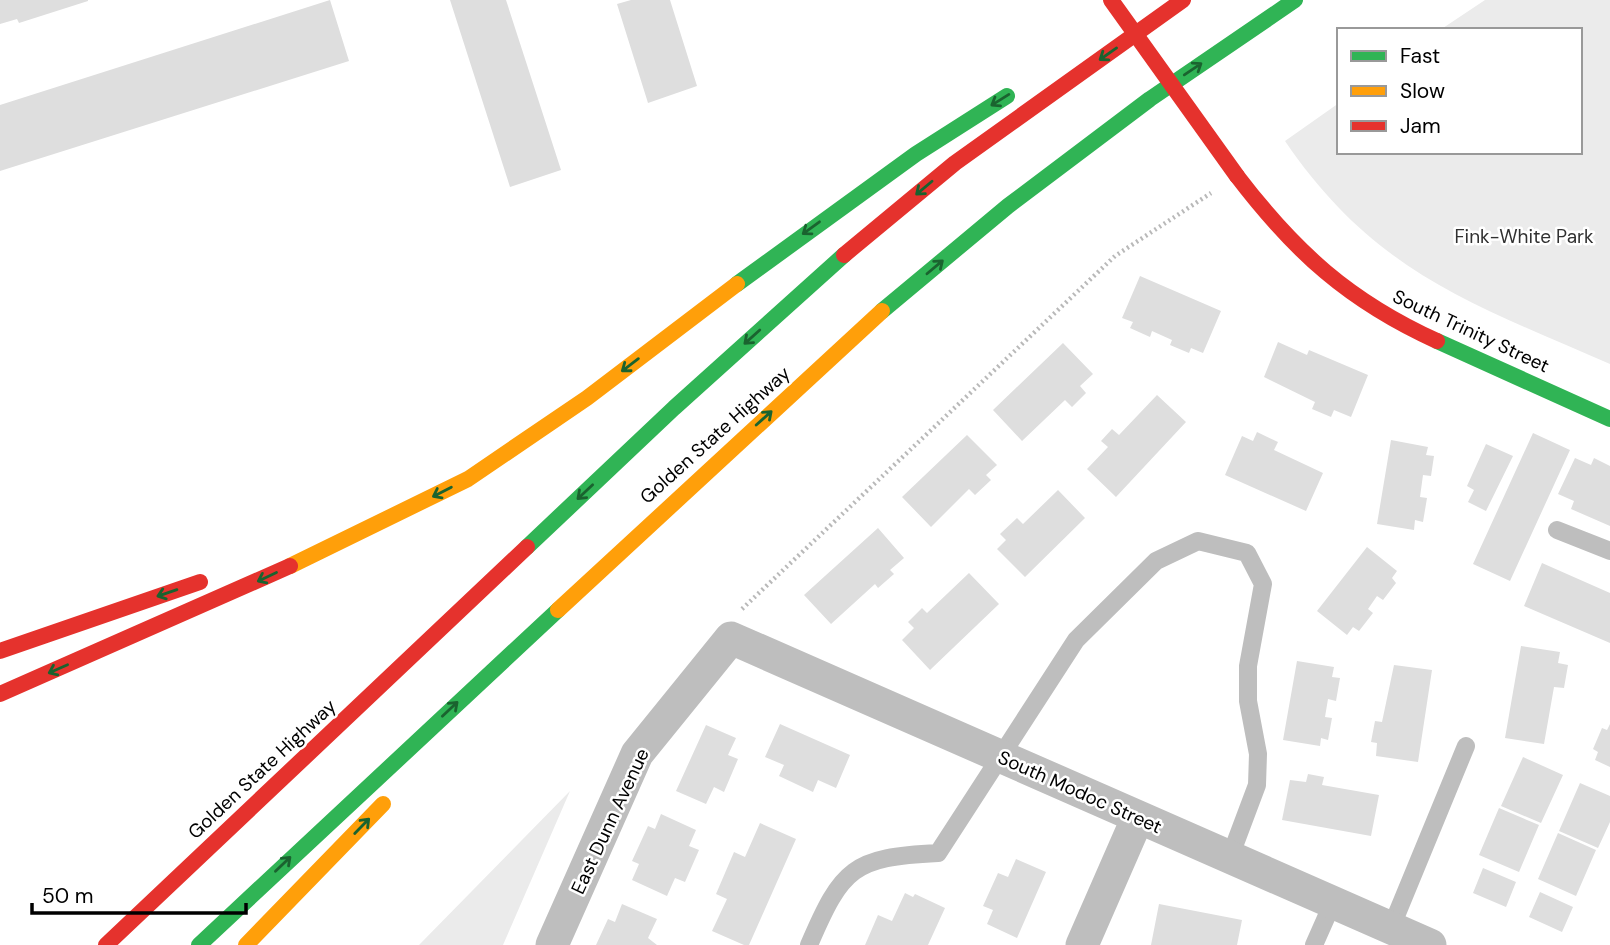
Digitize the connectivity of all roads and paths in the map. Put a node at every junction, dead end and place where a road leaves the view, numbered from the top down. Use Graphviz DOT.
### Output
graph roads {
  1 [pos="1111,0"];
  2 [pos="1162,0"];
  3 [pos="1183,0"];
  4 [pos="1294,0"];
  5 [pos="1117,27"];
  6 [pos="1016,90"];
  7 [pos="1237,176"];
  8 [pos="1610,419"];
  9 [pos="714,464"];
  10 [pos="394,516"];
  11 [pos="1557,530"];
  12 [pos="1610,551"];
  13 [pos="250,565"];
  14 [pos="211,578"];
  15 [pos="731,638"];
  16 [pos="0,651"];
  17 [pos="0,694"];
  18 [pos="460,724"];
  19 [pos="1466,746"];
  20 [pos="1003,757"];
  21 [pos="392,795"];
  22 [pos="1138,817"];
  23 [pos="1230,857"];
  24 [pos="1332,902"];
  25 [pos="1391,928"];
  26 [pos="106,945"];
  27 [pos="199,945"];
  28 [pos="246,945"];
  29 [pos="552,945"];
  30 [pos="809,945"];
  31 [pos="1082,945"];
  32 [pos="1314,945"];
  33 [pos="1430,945"];
  1 -- 7 [label="main road, South Trinity Street, bridge"];
  2 -- 5 [label="main road"];
  3 -- 26 [label="main road, Golden State Highway, one-way"];
  9 -- 4 [label="main road, Golden State Highway, one-way"];
  6 -- 10 [label="main road, one-way"];
  7 -- 8 [label="main road, South Trinity Street"];
  7 -- 15 [label="path"];
  9 -- 18 [label="main road"];
  27 -- 9 [label="main road, Golden State Highway, one-way"];
  10 -- 13 [label="main road"];
  10 -- 17 [label="main road, one-way"];
  11 -- 12 [label="lane"];
  14 -- 16 [label="main road, one-way"];
  15 -- 20 [label="street, South Modoc Street"];
  15 -- 29 [label="street, East Dunn Avenue"];
  19 -- 25 [label="lane"];
  20 -- 22 [label="street, South Modoc Street"];
  20 -- 23 [label="lane"];
  20 -- 30 [label="lane"];
  28 -- 21 [label="main road, one-way"];
  22 -- 23 [label="street, South Modoc Street"];
  22 -- 31 [label="street"];
  23 -- 24 [label="street, South Modoc Street"];
  24 -- 25 [label="street, South Modoc Street"];
  24 -- 32 [label="lane"];
  25 -- 33 [label="street, South Modoc Street"];
}
